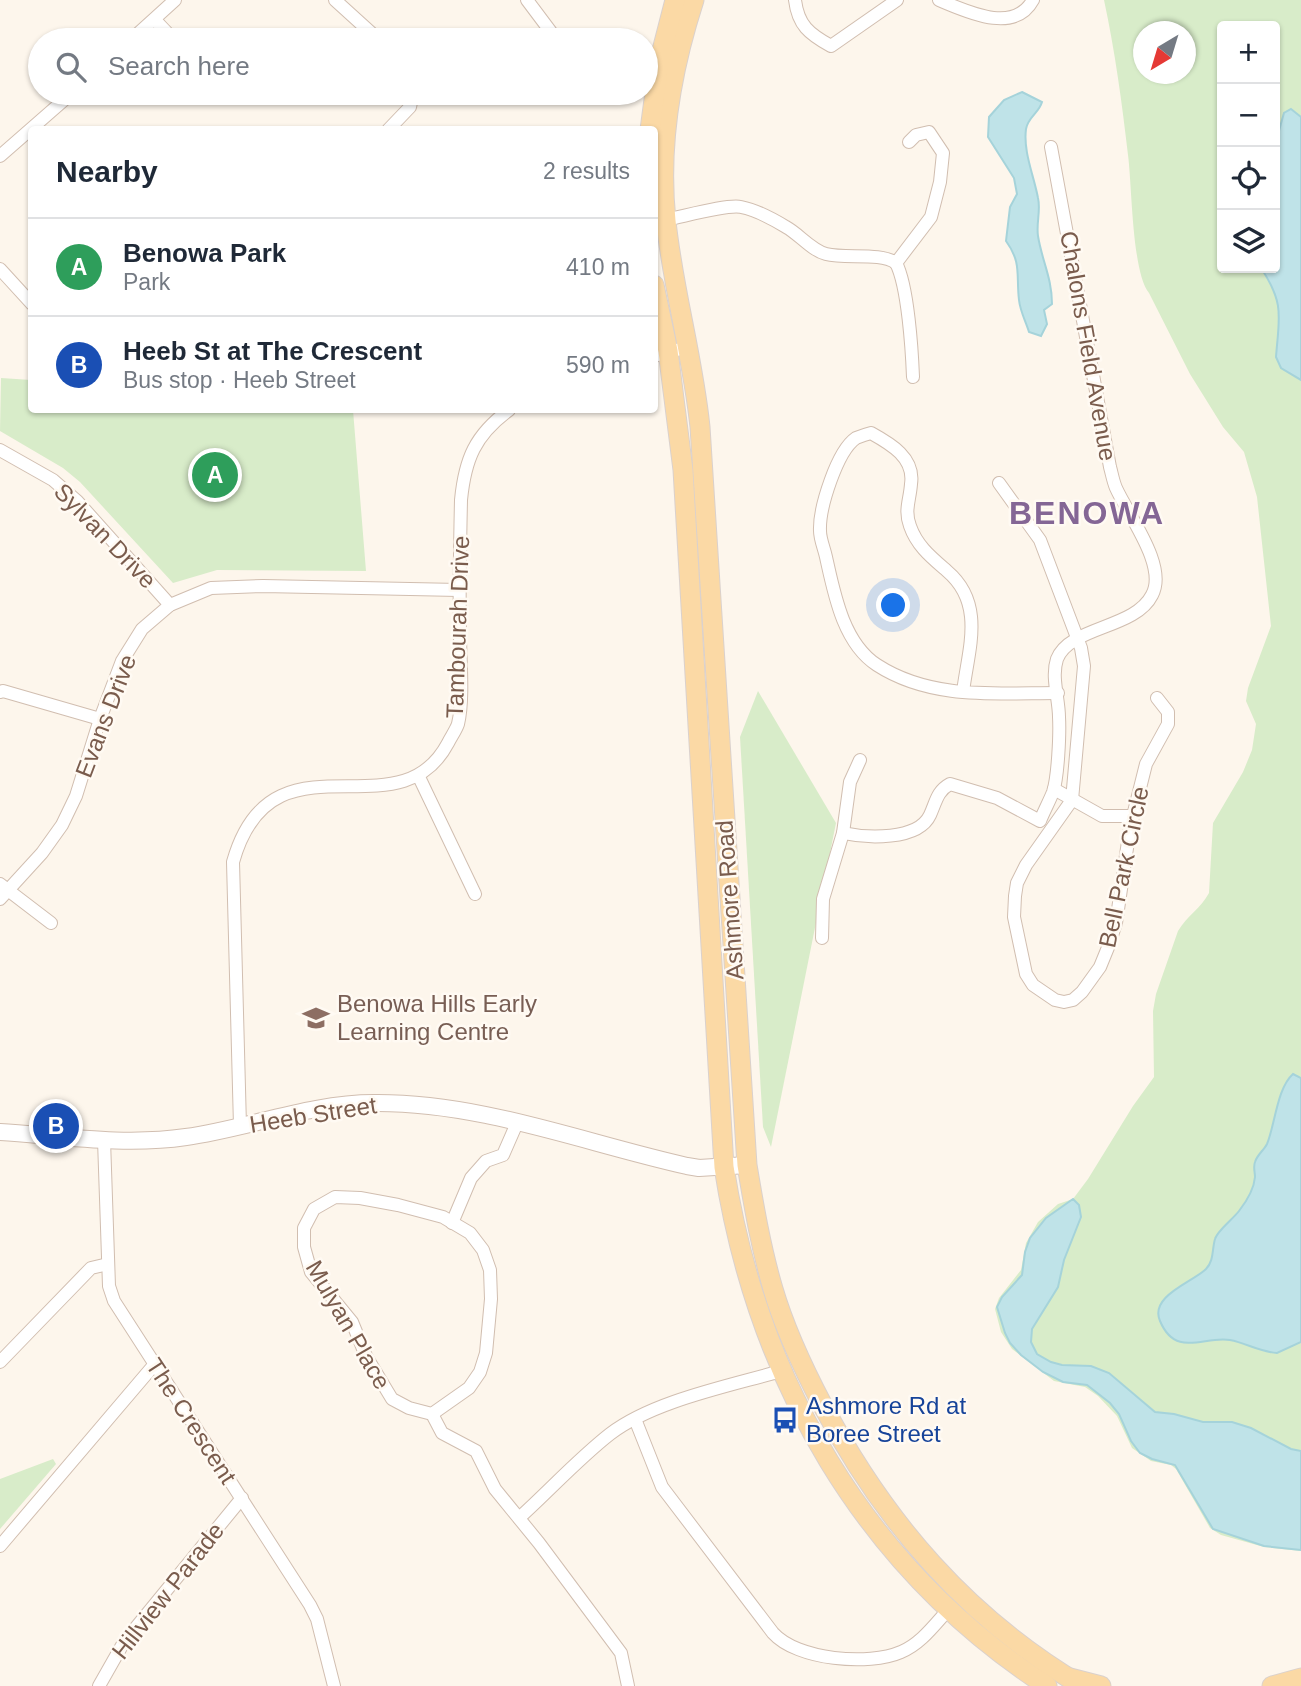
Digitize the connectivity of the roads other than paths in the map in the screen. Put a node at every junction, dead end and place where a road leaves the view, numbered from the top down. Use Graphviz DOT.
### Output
graph roads {
  1 [pos="176,0"];
  2 [pos="527,0"];
  3 [pos="675,0"];
  4 [pos="694,0"];
  5 [pos="795,0"];
  6 [pos="897,0"];
  7 [pos="939,0"];
  8 [pos="1033,0"];
  9 [pos="337,1"];
  10 [pos="155,20"];
  11 [pos="145,28"];
  12 [pos="163,28"];
  13 [pos="367,28"];
  14 [pos="548,28"];
  15 [pos="658,70"];
  16 [pos="58,105"];
  17 [pos="410,105"];
  18 [pos="653,105"];
  19 [pos="34,126"];
  20 [pos="392,126"];
  21 [pos="651,126"];
  22 [pos="28,132"];
  23 [pos="909,142"];
  24 [pos="1051,146"];
  25 [pos="0,156"];
  26 [pos="666,220"];
  27 [pos="896,263"];
  28 [pos="0,269"];
  29 [pos="28,300"];
  30 [pos="658,324"];
  31 [pos="688,347"];
  32 [pos="661,354"];
  33 [pos="913,377"];
  34 [pos="500,413"];
  35 [pos="0,450"];
  36 [pos="999,483"];
  37 [pos="459,590"];
  38 [pos="170,605"];
  39 [pos="1077,639"];
  40 [pos="0,692"];
  41 [pos="963,692"];
  42 [pos="1058,693"];
  43 [pos="1157,698"];
  44 [pos="100,719"];
  45 [pos="860,761"];
  46 [pos="419,777"];
  47 [pos="1054,789"];
  48 [pos="1072,800"];
  49 [pos="1133,816"];
  50 [pos="843,833"];
  51 [pos="3,891"];
  52 [pos="475,894"];
  53 [pos="51,923"];
  54 [pos="822,938"];
  55 [pos="517,1123"];
  56 [pos="240,1126"];
  57 [pos="0,1132"];
  58 [pos="104,1140"];
  59 [pos="747,1165"];
  60 [pos="724,1167"];
  61 [pos="452,1223"];
  62 [pos="108,1264"];
  63 [pos="0,1362"];
  64 [pos="154,1365"];
  65 [pos="781,1370"];
  66 [pos="432,1414"];
  67 [pos="635,1419"];
  68 [pos="242,1498"];
  69 [pos="519,1518"];
  70 [pos="0,1546"];
  71 [pos="949,1609"];
  72 [pos="1301,1678"];
  73 [pos="1074,1681"];
  74 [pos="99,1686"];
  75 [pos="334,1686"];
  76 [pos="628,1686"];
  77 [pos="1047,1686"];
  78 [pos="1101,1686"];
  79 [pos="1272,1686"];
  1 -- 10 [label="street"];
  2 -- 14 [label="street"];
  3 -- 15 [label="main road"];
  4 -- 26 [label="main road, Ashmore Road"];
  5 -- 6 [label="street"];
  7 -- 8 [label="street"];
  9 -- 13 [label="street"];
  10 -- 11 [label="street"];
  10 -- 12 [label="street"];
  16 -- 19 [label="street"];
  17 -- 20 [label="street"];
  18 -- 21 [label="main road"];
  22 -- 25 [label="street"];
  23 -- 27 [label="street"];
  24 -- 39 [label="street, Chalons Field Avenue"];
  26 -- 27 [label="street"];
  26 -- 31 [label="main road, Ashmore Road"];
  27 -- 33 [label="street"];
  28 -- 29 [label="street"];
  30 -- 32 [label="main road, Ashmore Road"];
  31 -- 32 [label="street"];
  31 -- 59 [label="main road, Ashmore Road"];
  32 -- 60 [label="main road, Ashmore Road"];
  34 -- 37 [label="street, Tambourah Drive"];
  35 -- 38 [label="street, Sylvan Drive"];
  36 -- 39 [label="street"];
  37 -- 38 [label="street, Evans Drive"];
  37 -- 46 [label="street, Tambourah Drive"];
  38 -- 44 [label="street, Evans Drive"];
  39 -- 42 [label="street, Chalons Field Avenue"];
  39 -- 48 [label="street"];
  40 -- 44 [label="street"];
  41 -- 41 [label="street"];
  41 -- 42 [label="street"];
  42 -- 47 [label="street, Chalons Field Avenue"];
  43 -- 49 [label="street, Bell Park Circle"];
  44 -- 51 [label="street, Evans Drive"];
  45 -- 50 [label="street"];
  46 -- 52 [label="street"];
  46 -- 56 [label="street"];
  47 -- 48 [label="street"];
  47 -- 50 [label="street, Chalons Field Avenue"];
  48 -- 49 [label="street"];
  48 -- 49 [label="street, Bell Park Circle"];
  50 -- 54 [label="street"];
  51 -- 53 [label="street"];
  55 -- 56 [label="street, Heeb Street"];
  55 -- 60 [label="street, Heeb Street"];
  55 -- 61 [label="street"];
  56 -- 58 [label="street, Heeb Street"];
  57 -- 58 [label="street, Heeb Street"];
  58 -- 62 [label="street, The Crescent"];
  59 -- 60 [label="street, Heeb Street"];
  59 -- 73 [label="main road, Ashmore Road"];
  60 -- 65 [label="main road, Ashmore Road"];
  61 -- 66 [label="street, Mulyan Place"];
  61 -- 66 [label="street, Mulyan Place"];
  62 -- 63 [label="street"];
  62 -- 64 [label="street, The Crescent"];
  64 -- 68 [label="street, The Crescent"];
  64 -- 70 [label="street"];
  65 -- 67 [label="street"];
  65 -- 71 [label="main road, Ashmore Road"];
  66 -- 69 [label="street"];
  67 -- 69 [label="street"];
  67 -- 71 [label="street"];
  68 -- 74 [label="street, Hillview Parade"];
  68 -- 75 [label="street, The Crescent"];
  69 -- 76 [label="street"];
  71 -- 77 [label="main road, Ashmore Road"];
  72 -- 79 [label="main road"];
  73 -- 78 [label="main road"];
}
